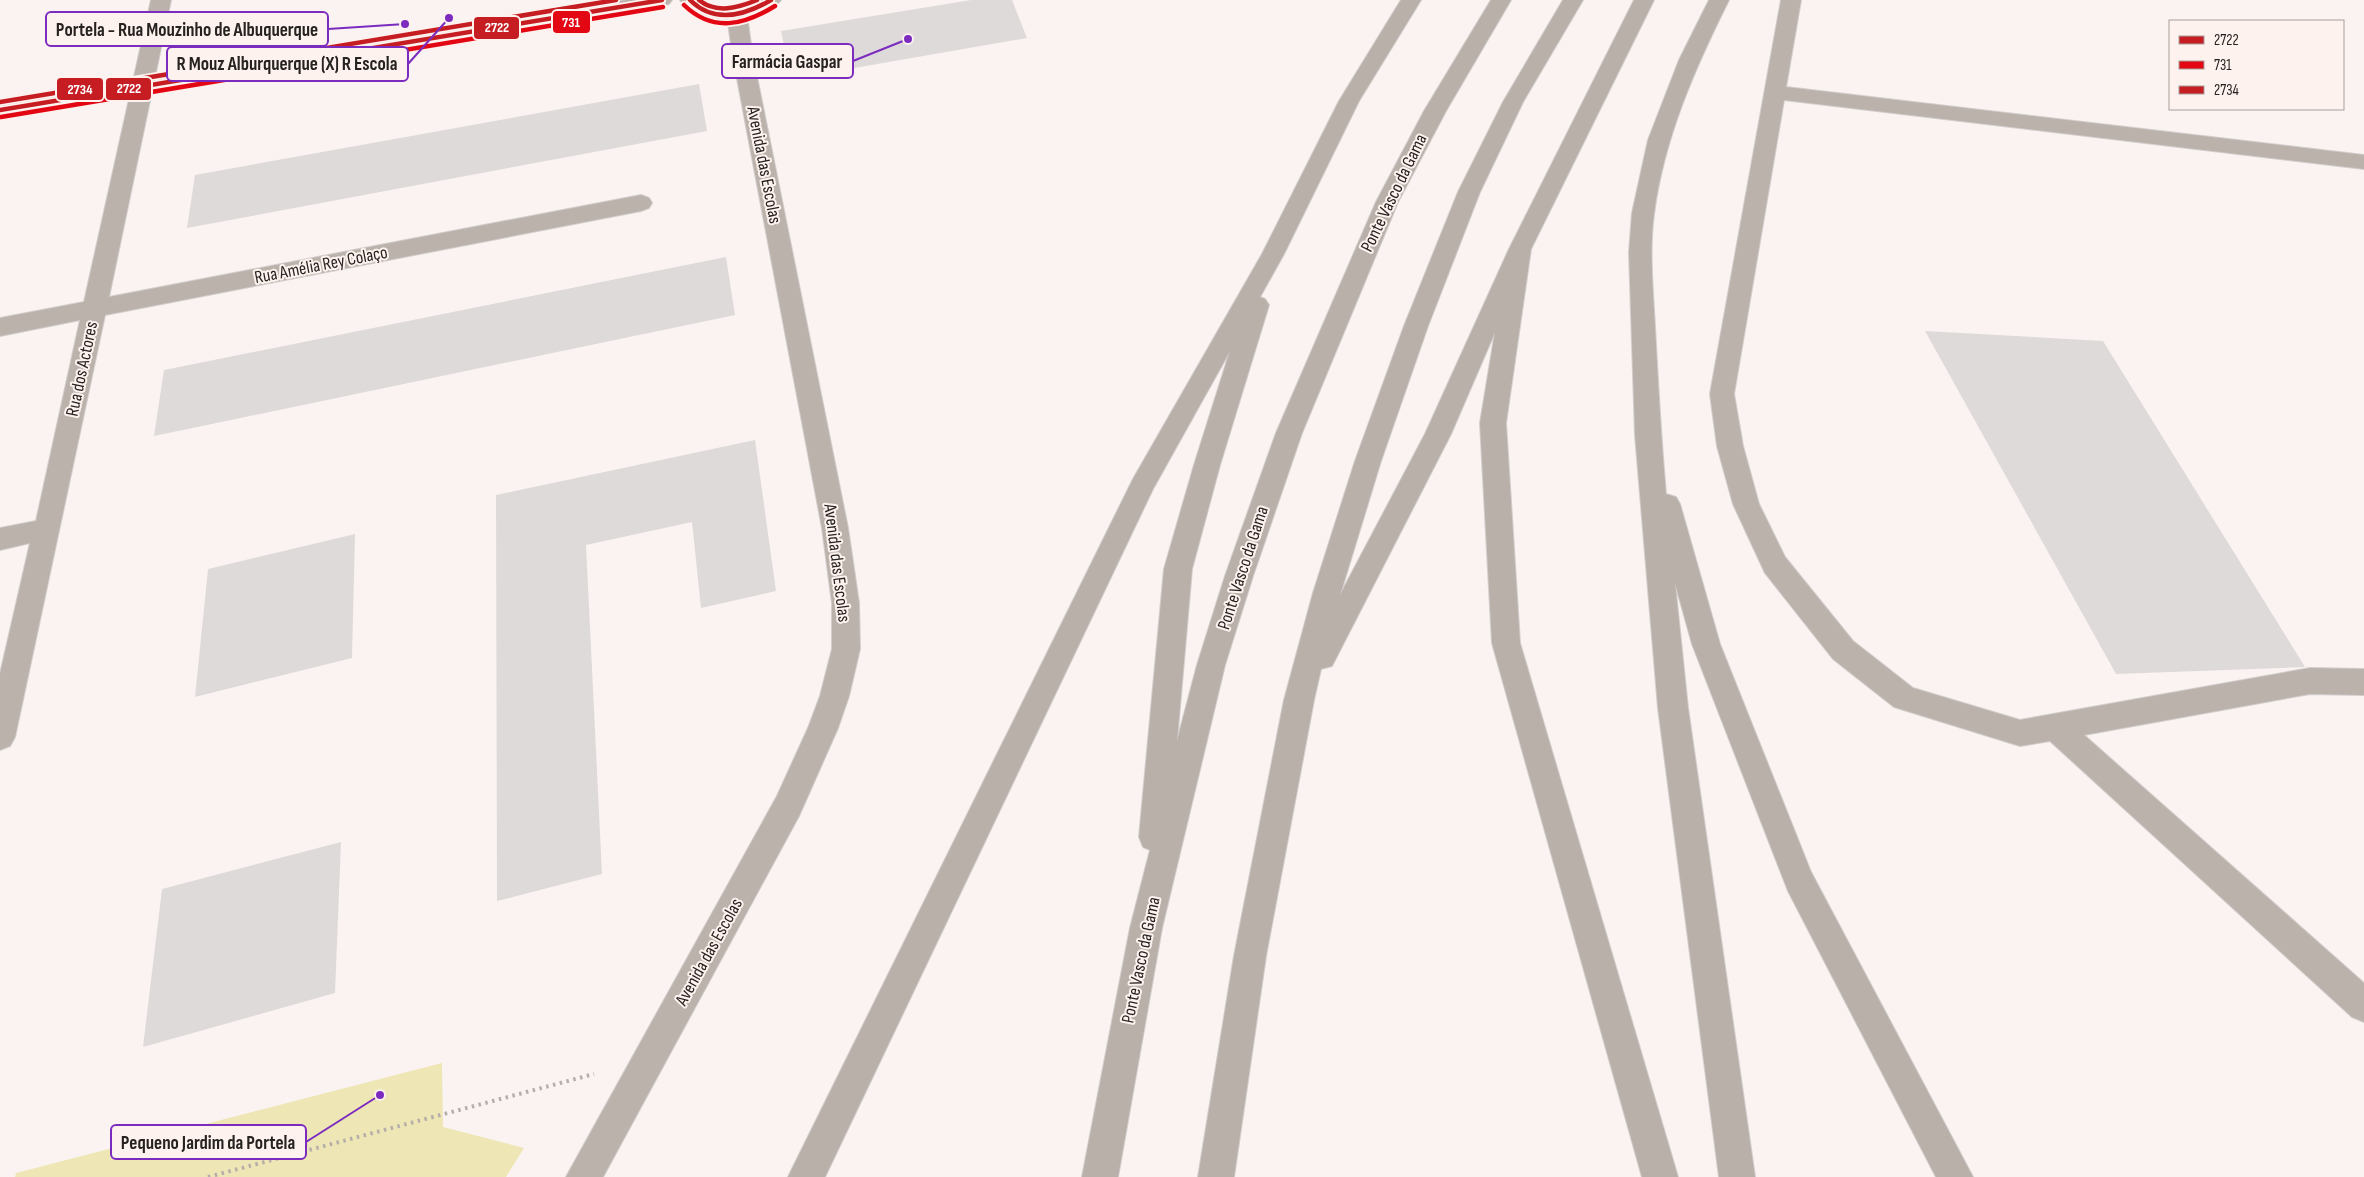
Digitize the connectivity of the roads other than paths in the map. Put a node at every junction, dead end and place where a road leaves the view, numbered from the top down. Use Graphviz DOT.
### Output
graph roads {
  1 [pos="161,0"];
  2 [pos="662,0"];
  3 [pos="690,0"];
  4 [pos="771,0"];
  5 [pos="1411,0"];
  6 [pos="1501,0"];
  7 [pos="1573,0"];
  8 [pos="1644,0"];
  9 [pos="1719,0"];
  10 [pos="1791,0"];
  11 [pos="737,15"];
  12 [pos="143,86"];
  13 [pos="1776,92"];
  14 [pos="0,110"];
  15 [pos="2364,162"];
  16 [pos="641,203"];
  17 [pos="1520,250"];
  18 [pos="1272,254"];
  19 [pos="95,309"];
  20 [pos="0,327"];
  21 [pos="1648,435"];
  22 [pos="47,529"];
  23 [pos="0,539"];
  24 [pos="2364,682"];
  25 [pos="1299,700"];
  26 [pos="2054,726"];
  27 [pos="0,737"];
  28 [pos="1146,928"];
  29 [pos="2364,1005"];
  30 [pos="584,1177"];
  31 [pos="806,1177"];
  32 [pos="1100,1177"];
  33 [pos="1216,1177"];
  34 [pos="1660,1177"];
  35 [pos="1737,1177"];
  36 [pos="1955,1177"];
  1 -- 12 [label="street, Rua dos Actores"];
  2 -- 12 [label="main road"];
  3 -- 11 [label="main road"];
  4 -- 11 [label="main road"];
  5 -- 18 [label="highway"];
  6 -- 28 [label="highway, Ponte Vasco da Gama"];
  7 -- 25 [label="highway"];
  8 -- 17 [label="highway"];
  9 -- 21 [label="highway"];
  10 -- 13 [label="street"];
  11 -- 30 [label="street, Avenida das Escolas"];
  12 -- 14 [label="main road"];
  12 -- 19 [label="street, Rua dos Actores"];
  13 -- 15 [label="street"];
  13 -- 26 [label="street"];
  16 -- 19 [label="street, Rua Amélia Rey Colaço"];
  17 -- 25 [label="highway"];
  17 -- 34 [label="highway"];
  18 -- 28 [label="highway"];
  18 -- 31 [label="highway"];
  19 -- 20 [label="street, Rua Amélia Rey Colaço"];
  19 -- 22 [label="street, Rua dos Actores"];
  21 -- 35 [label="highway"];
  21 -- 36 [label="highway"];
  22 -- 23 [label="street"];
  22 -- 27 [label="street, Rua dos Actores"];
  24 -- 26 [label="street"];
  25 -- 33 [label="highway"];
  26 -- 29 [label="street"];
  28 -- 32 [label="highway, Ponte Vasco da Gama"];
}
